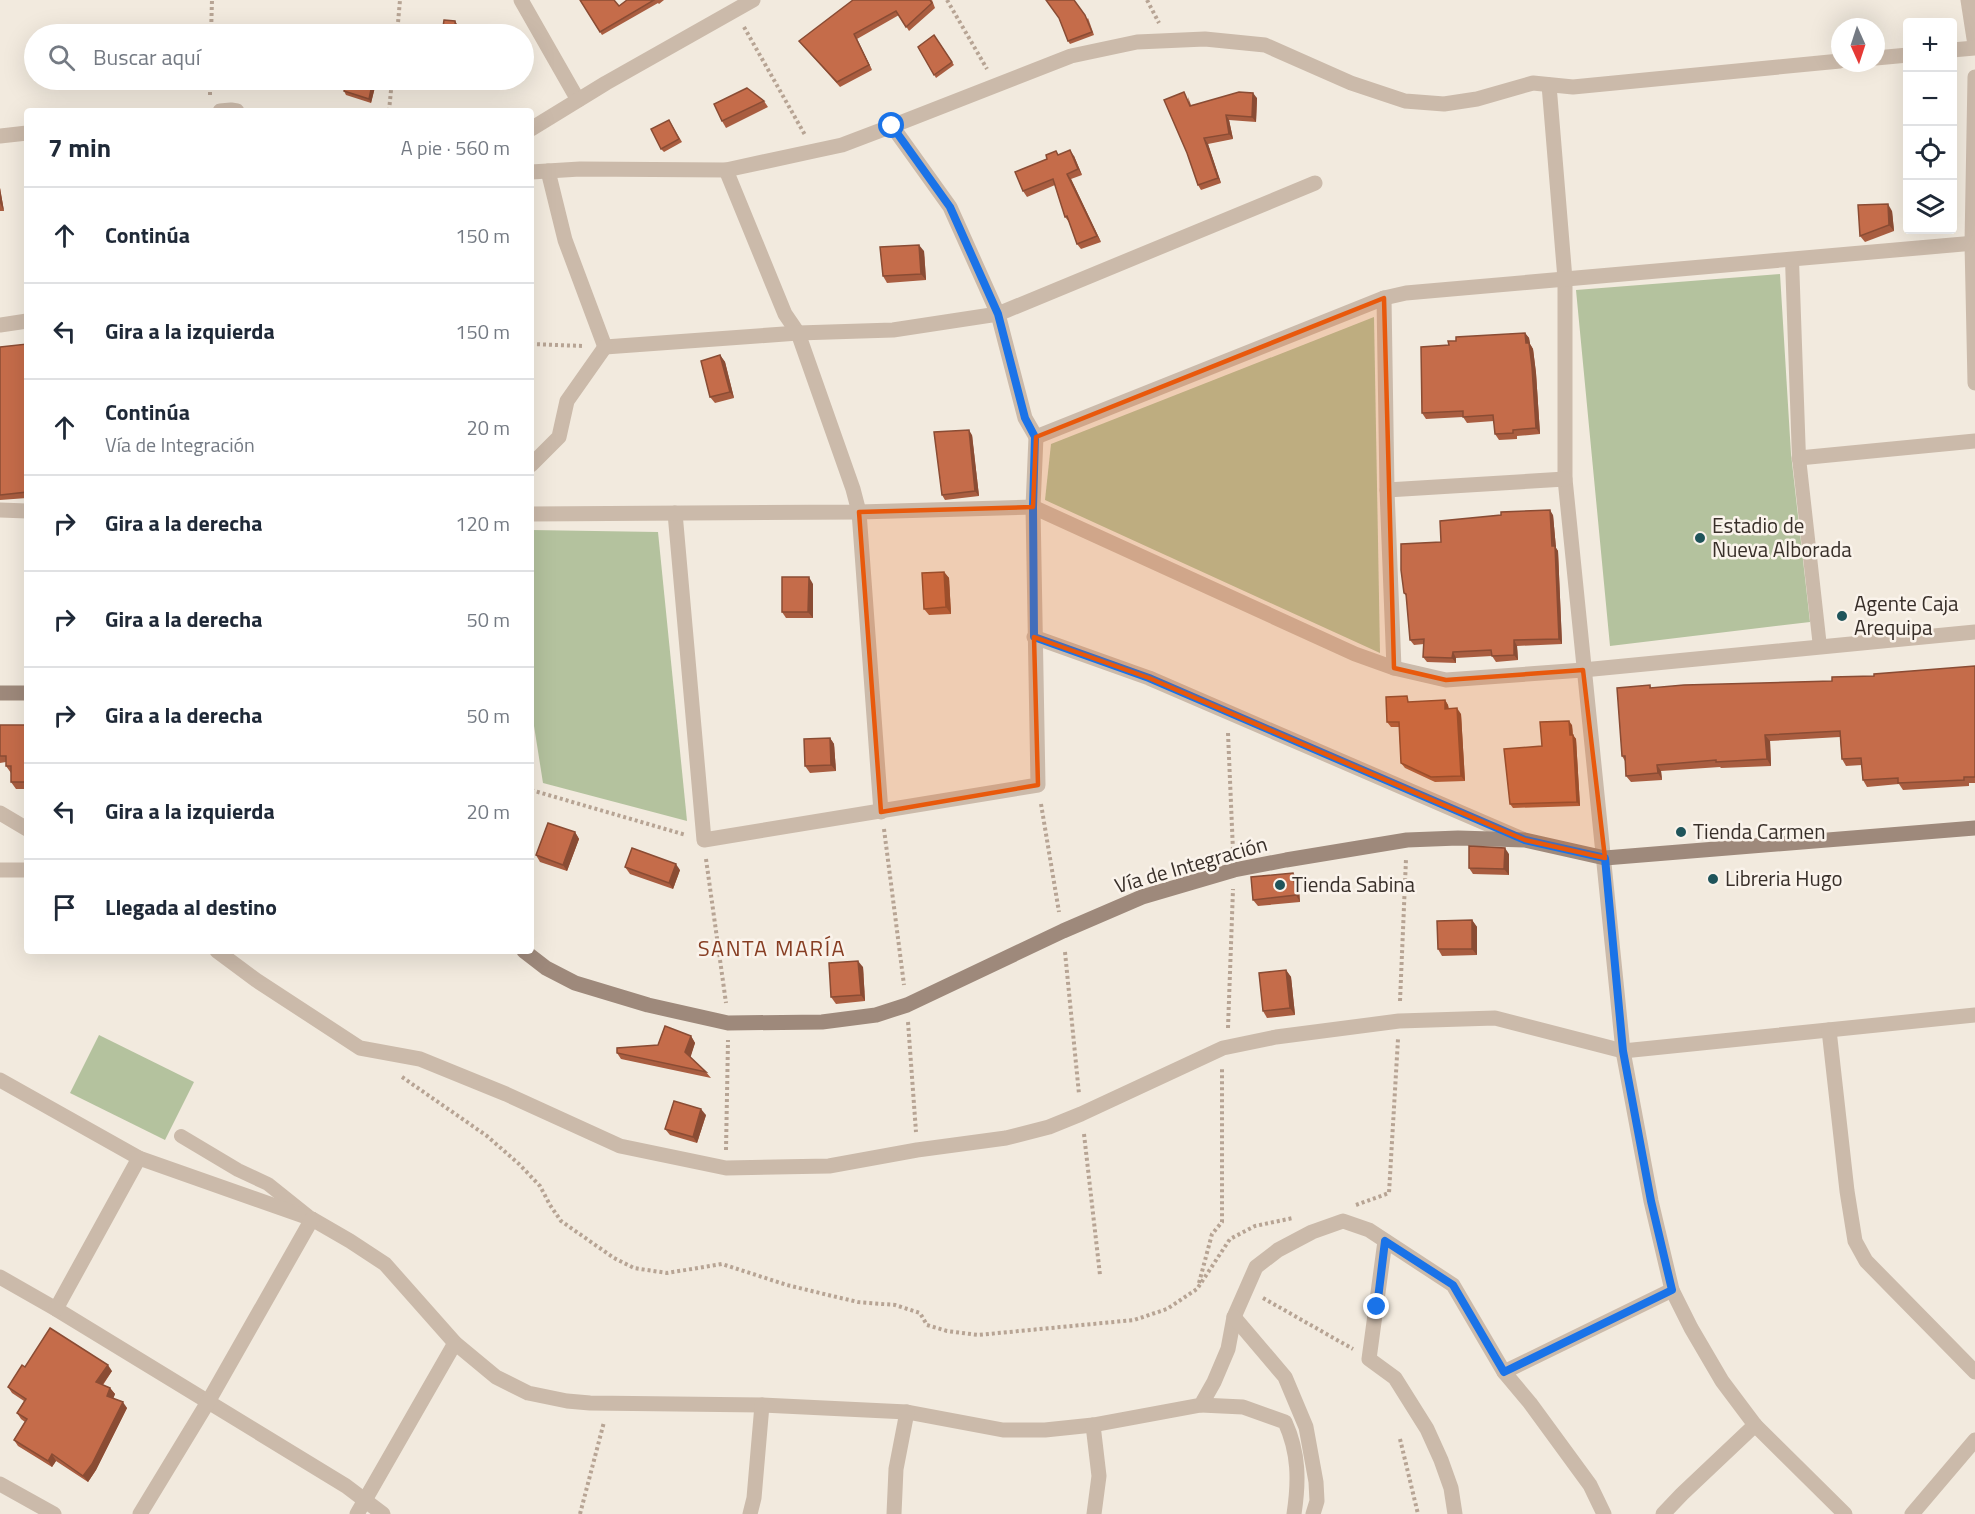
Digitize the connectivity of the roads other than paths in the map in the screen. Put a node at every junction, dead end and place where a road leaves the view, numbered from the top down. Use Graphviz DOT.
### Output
graph roads {
  1 [pos="521,0"];
  2 [pos="753,0"];
  3 [pos="1968,0"];
  4 [pos="1975,46"];
  5 [pos="1957,49"];
  6 [pos="1903,55"];
  7 [pos="1885,57"];
  8 [pos="1831,62"];
  9 [pos="1975,77"];
  10 [pos="1549,85"];
  11 [pos="578,99"];
  12 [pos="892,126"];
  13 [pos="534,127"];
  14 [pos="0,136"];
  15 [pos="24,137"];
  16 [pos="726,170"];
  17 [pos="548,171"];
  18 [pos="534,172"];
  19 [pos="1315,183"];
  20 [pos="1974,243"];
  21 [pos="1792,260"];
  22 [pos="1565,279"];
  23 [pos="1384,298"];
  24 [pos="998,314"];
  25 [pos="24,321"];
  26 [pos="0,325"];
  27 [pos="798,333"];
  28 [pos="605,347"];
  29 [pos="1975,382"];
  30 [pos="1035,437"];
  31 [pos="1975,441"];
  32 [pos="1799,458"];
  33 [pos="534,462"];
  34 [pos="1565,479"];
  35 [pos="1387,490"];
  36 [pos="1033,507"];
  37 [pos="0,510"];
  38 [pos="24,511"];
  39 [pos="859,512"];
  40 [pos="675,513"];
  41 [pos="534,514"];
  42 [pos="1975,632"];
  43 [pos="1034,637"];
  44 [pos="1820,647"];
  45 [pos="1394,668"];
  46 [pos="1583,670"];
  47 [pos="0,693"];
  48 [pos="24,693"];
  49 [pos="881,812"];
  50 [pos="0,813"];
  51 [pos="24,827"];
  52 [pos="1975,828"];
  53 [pos="1525,840"];
  54 [pos="1605,858"];
  55 [pos="0,870"];
  56 [pos="24,870"];
  57 [pos="221,954"];
  58 [pos="528,954"];
  59 [pos="1975,1015"];
  60 [pos="1828,1030"];
  61 [pos="1623,1051"];
  62 [pos="0,1080"];
  63 [pos="181,1137"];
  64 [pos="139,1158"];
  65 [pos="312,1219"];
  66 [pos="1385,1241"];
  67 [pos="0,1277"];
  68 [pos="1672,1290"];
  69 [pos="56,1309"];
  70 [pos="1234,1317"];
  71 [pos="455,1343"];
  72 [pos="1975,1371"];
  73 [pos="1504,1372"];
  74 [pos="208,1402"];
  75 [pos="1201,1404"];
  76 [pos="762,1405"];
  77 [pos="906,1412"];
  78 [pos="1093,1425"];
  79 [pos="1755,1425"];
  80 [pos="1975,1440"];
  81 [pos="0,1485"];
  82 [pos="361,1507"];
  83 [pos="1316,1510"];
  84 [pos="54,1514"];
  85 [pos="140,1514"];
  86 [pos="383,1514"];
  87 [pos="750,1514"];
  88 [pos="894,1514"];
  89 [pos="1094,1514"];
  90 [pos="1294,1514"];
  91 [pos="1455,1514"];
  92 [pos="1604,1514"];
  93 [pos="1663,1514"];
  94 [pos="1845,1514"];
  95 [pos="1911,1514"];
  1 -- 11 [label="street"];
  2 -- 11 [label="street"];
  3 -- 4 [label="street"];
  4 -- 5 [label="street"];
  6 -- 7 [label="street"];
  8 -- 10 [label="street"];
  9 -- 20 [label="street"];
  10 -- 12 [label="street"];
  10 -- 22 [label="street"];
  11 -- 13 [label="street"];
  12 -- 16 [label="street"];
  12 -- 24 [label="street"];
  14 -- 15 [label="street"];
  16 -- 17 [label="street"];
  16 -- 27 [label="street"];
  17 -- 18 [label="street"];
  17 -- 28 [label="street"];
  19 -- 24 [label="street"];
  20 -- 21 [label="street"];
  20 -- 29 [label="street"];
  21 -- 22 [label="street"];
  21 -- 32 [label="lane"];
  22 -- 23 [label="street"];
  22 -- 34 [label="street"];
  23 -- 30 [label="street"];
  23 -- 35 [label="street"];
  24 -- 27 [label="street"];
  24 -- 30 [label="street"];
  25 -- 26 [label="street"];
  27 -- 28 [label="street"];
  27 -- 39 [label="street"];
  28 -- 33 [label="street"];
  30 -- 36 [label="street"];
  31 -- 32 [label="street"];
  32 -- 44 [label="lane"];
  34 -- 35 [label="street"];
  34 -- 46 [label="street"];
  35 -- 45 [label="street"];
  36 -- 39 [label="street"];
  36 -- 43 [label="street"];
  36 -- 45 [label="street"];
  37 -- 38 [label="street"];
  39 -- 40 [label="street"];
  39 -- 49 [label="street"];
  40 -- 41 [label="street"];
  40 -- 49 [label="street"];
  42 -- 44 [label="street"];
  43 -- 49 [label="street"];
  43 -- 53 [label="street"];
  44 -- 46 [label="street"];
  45 -- 46 [label="street"];
  46 -- 54 [label="street"];
  47 -- 48 [label="main road"];
  50 -- 51 [label="street"];
  52 -- 54 [label="main road, Vía de Integración"];
  53 -- 54 [label="main road, Vía de Integración"];
  53 -- 58 [label="main road, Vía de Integración"];
  54 -- 61 [label="street"];
  55 -- 56 [label="street"];
  57 -- 61 [label="street"];
  59 -- 60 [label="street"];
  60 -- 61 [label="street"];
  60 -- 72 [label="street"];
  61 -- 68 [label="street"];
  62 -- 64 [label="street"];
  63 -- 65 [label="lane"];
  64 -- 65 [label="street"];
  64 -- 69 [label="street"];
  65 -- 71 [label="street"];
  65 -- 74 [label="street"];
  66 -- 70 [label="street"];
  66 -- 73 [label="street"];
  66 -- 91 [label="street"];
  67 -- 69 [label="street"];
  68 -- 73 [label="street"];
  68 -- 79 [label="street"];
  69 -- 74 [label="street"];
  70 -- 75 [label="street"];
  70 -- 83 [label="street"];
  71 -- 76 [label="street"];
  71 -- 82 [label="street"];
  73 -- 92 [label="street"];
  74 -- 82 [label="street"];
  74 -- 85 [label="street"];
  75 -- 78 [label="street"];
  75 -- 90 [label="street"];
  76 -- 77 [label="street"];
  76 -- 87 [label="street"];
  77 -- 78 [label="street"];
  77 -- 88 [label="street"];
  78 -- 89 [label="street"];
  79 -- 93 [label="street"];
  79 -- 94 [label="street"];
  80 -- 95 [label="street"];
  81 -- 84 [label="street"];
  82 -- 86 [label="street"];
}
